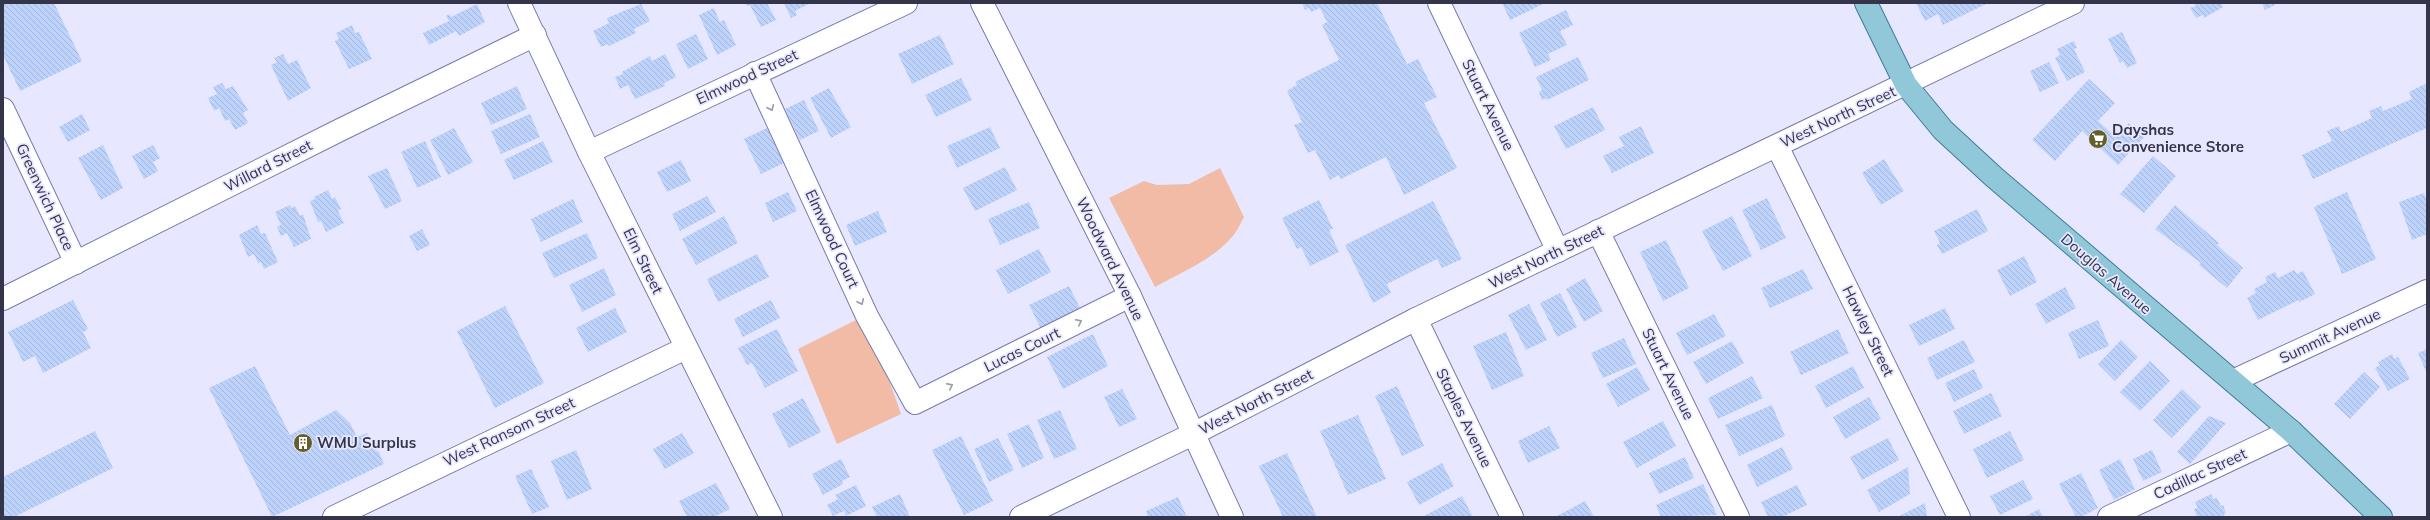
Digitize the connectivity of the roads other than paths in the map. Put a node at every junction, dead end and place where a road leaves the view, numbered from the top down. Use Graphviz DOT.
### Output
graph roads {
  1 [pos="519,3"];
  2 [pos="906,3"];
  3 [pos="982,3"];
  4 [pos="1439,3"];
  5 [pos="1866,3"];
  6 [pos="2073,3"];
  7 [pos="535,35"];
  8 [pos="755,73"];
  9 [pos="1906,85"];
  10 [pos="3,109"];
  11 [pos="1778,146"];
  12 [pos="589,152"];
  13 [pos="1598,231"];
  14 [pos="1558,252"];
  15 [pos="76,263"];
  16 [pos="2427,291"];
  17 [pos="1130,296"];
  18 [pos="3,299"];
  19 [pos="1416,319"];
  20 [pos="686,348"];
  21 [pos="2233,381"];
  22 [pos="915,403"];
  23 [pos="2291,431"];
  24 [pos="1193,434"];
  25 [pos="334,517"];
  26 [pos="771,517"];
  27 [pos="1021,517"];
  28 [pos="1232,517"];
  29 [pos="1512,517"];
  30 [pos="1738,517"];
  31 [pos="1958,517"];
  32 [pos="2109,517"];
  33 [pos="2381,517"];
  1 -- 7 [label="street, Elm Street"];
  2 -- 8 [label="street, Elmwood Street"];
  3 -- 17 [label="street, Woodward Avenue"];
  4 -- 14 [label="street, Stuart Avenue"];
  5 -- 9 [label="main road, Douglas Avenue"];
  6 -- 9 [label="street, West North Street"];
  7 -- 12 [label="street, Elm Street"];
  7 -- 15 [label="street, Willard Street"];
  8 -- 12 [label="street, Elmwood Street"];
  8 -- 22 [label="street, Elmwood Court, one-way"];
  9 -- 11 [label="street, West North Street"];
  9 -- 21 [label="main road, Douglas Avenue"];
  10 -- 15 [label="street, Greenwich Place"];
  11 -- 13 [label="street, West North Street"];
  11 -- 31 [label="street, Hawley Street"];
  12 -- 20 [label="street, Elm Street"];
  13 -- 14 [label="street, West North Street"];
  13 -- 30 [label="street, Stuart Avenue"];
  14 -- 19 [label="street, West North Street"];
  15 -- 18 [label="street, Willard Street"];
  16 -- 21 [label="street, Summit Avenue"];
  22 -- 17 [label="street, Lucas Court, one-way"];
  17 -- 24 [label="street, Woodward Avenue"];
  19 -- 24 [label="street, West North Street"];
  19 -- 29 [label="street, Staples Avenue"];
  20 -- 25 [label="street, West Ransom Street"];
  20 -- 26 [label="street, Elm Street"];
  21 -- 23 [label="main road, Douglas Avenue"];
  23 -- 32 [label="street, Cadillac Street"];
  23 -- 33 [label="main road, Douglas Avenue"];
  24 -- 27 [label="street, West North Street"];
  24 -- 28 [label="street, Woodward Avenue"];
}
